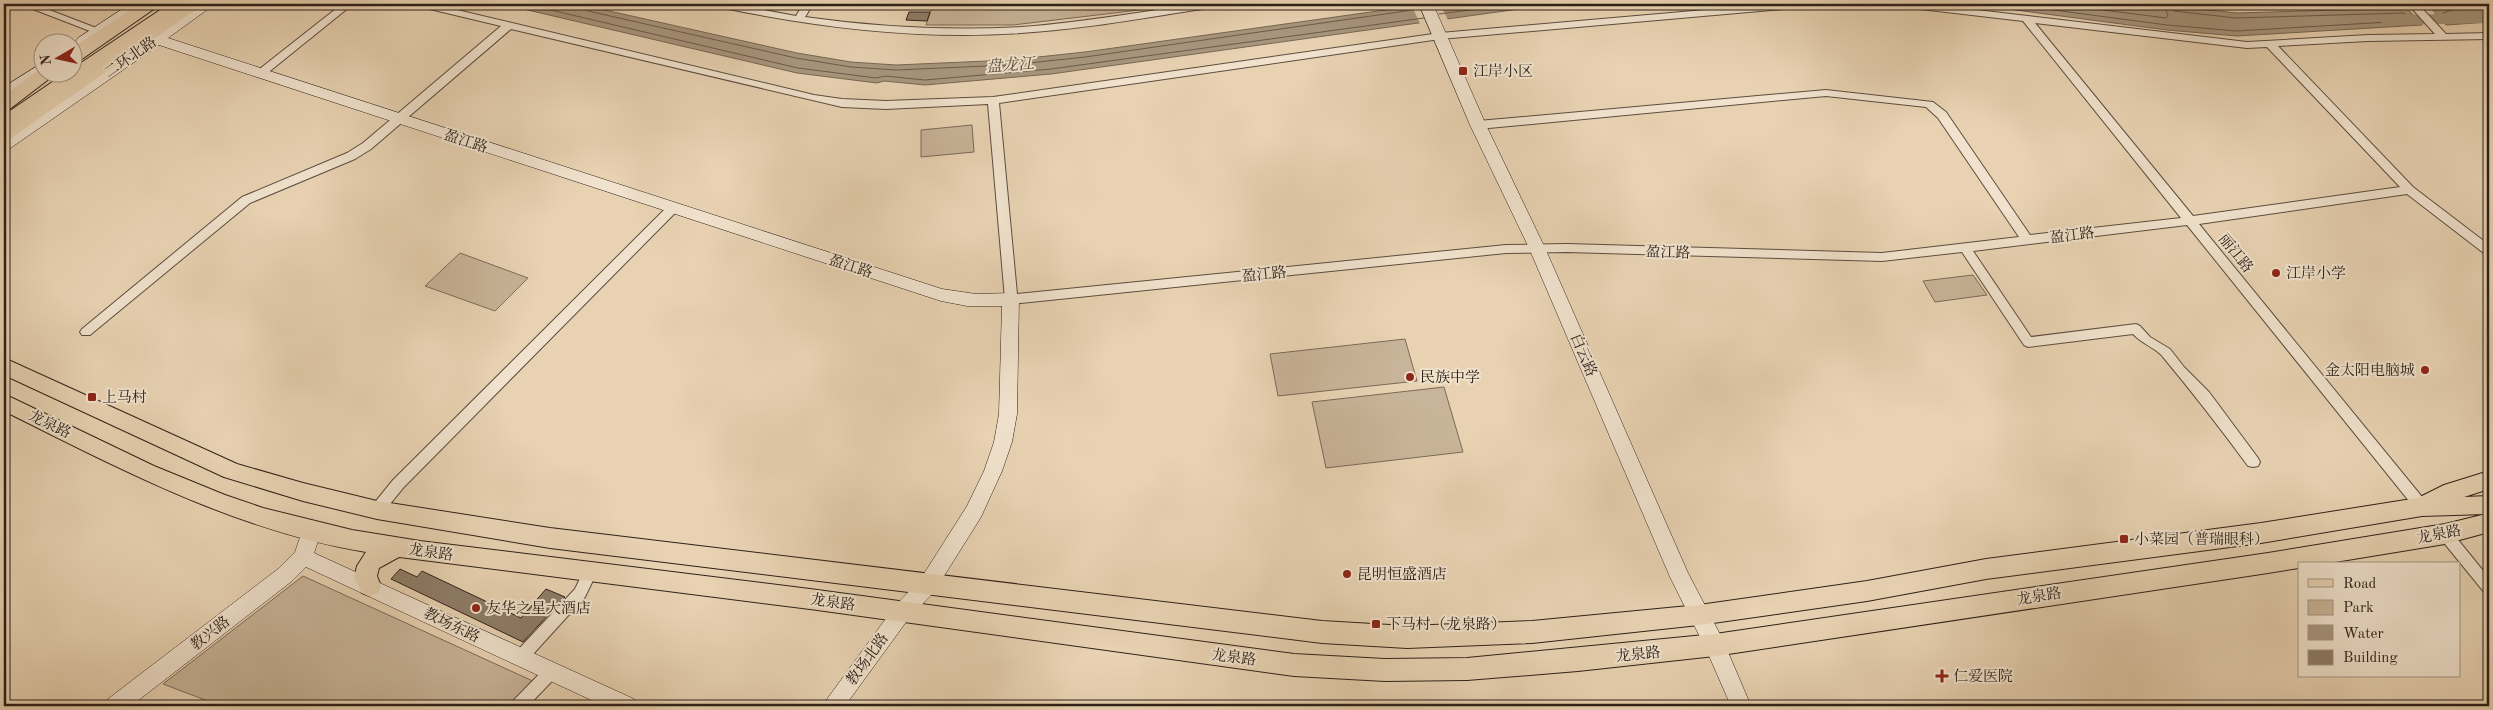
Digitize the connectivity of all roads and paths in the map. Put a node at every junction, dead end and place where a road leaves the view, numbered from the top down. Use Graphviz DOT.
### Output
graph roads {
  1 [pos="25,4"];
  2 [pos="139,4"];
  3 [pos="152,4"];
  4 [pos="168,4"];
  5 [pos="180,4"];
  6 [pos="203,4"];
  7 [pos="348,4"];
  8 [pos="420,4"];
  9 [pos="719,4"];
  10 [pos="808,4"];
  11 [pos="1217,4"];
  12 [pos="1426,4"];
  13 [pos="1806,4"];
  14 [pos="1903,4"];
  15 [pos="2413,4"];
  16 [pos="2026,18"];
  17 [pos="798,20"];
  18 [pos="509,25"];
  19 [pos="99,31"];
  20 [pos="1438,31"];
  21 [pos="2489,36"];
  22 [pos="2444,37"];
  23 [pos="156,39"];
  24 [pos="82,42"];
  25 [pos="2271,45"];
  26 [pos="82,50"];
  27 [pos="82,61"];
  28 [pos="261,73"];
  29 [pos="32,75"];
  30 [pos="35,82"];
  31 [pos="51,82"];
  32 [pos="4,94"];
  33 [pos="993,100"];
  34 [pos="4,104"];
  35 [pos="4,114"];
  36 [pos="399,119"];
  37 [pos="4,123"];
  38 [pos="1478,125"];
  39 [pos="4,133"];
  40 [pos="4,145"];
  41 [pos="2409,190"];
  42 [pos="673,208"];
  43 [pos="2189,221"];
  44 [pos="2028,240"];
  45 [pos="1965,247"];
  46 [pos="1537,248"];
  47 [pos="2489,251"];
  48 [pos="1011,299"];
  49 [pos="86,332"];
  50 [pos="4,366"];
  51 [pos="4,402"];
  52 [pos="2253,462"];
  53 [pos="2489,480"];
  54 [pos="2489,491"];
  55 [pos="2489,504"];
  56 [pos="2422,508"];
  57 [pos="377,510"];
  58 [pos="2489,523"];
  59 [pos="312,529"];
  60 [pos="2445,534"];
  61 [pos="398,548"];
  62 [pos="303,557"];
  63 [pos="590,572"];
  64 [pos="370,586"];
  65 [pos="927,586"];
  66 [pos="2489,588"];
  67 [pos="902,612"];
  68 [pos="1699,615"];
  69 [pos="1715,645"];
  70 [pos="520,658"];
  71 [pos="551,672"];
  72 [pos="115,706"];
  73 [pos="518,706"];
  74 [pos="627,706"];
  75 [pos="833,706"];
  76 [pos="1741,706"];
  1 -- 19 [label="street"];
  2 -- 19 [label="street"];
  3 -- 26 [label="highway"];
  4 -- 27 [label="main road, 二环北路"];
  5 -- 37 [label="main road, 二环北路"];
  6 -- 23 [label="street, 二环北路"];
  6 -- 39 [label="highway"];
  7 -- 28 [label="street"];
  8 -- 18 [label="street"];
  9 -- 17 [label="street"];
  10 -- 17 [label="street"];
  11 -- 17 [label="street"];
  12 -- 20 [label="street, 白云路"];
  13 -- 20 [label="street"];
  14 -- 16 [label="street"];
  15 -- 22 [label="street"];
  16 -- 25 [label="street"];
  16 -- 43 [label="street, 丽江路"];
  18 -- 33 [label="street"];
  18 -- 36 [label="street"];
  19 -- 24 [label="street"];
  20 -- 33 [label="street"];
  20 -- 38 [label="street, 白云路"];
  21 -- 22 [label="street"];
  22 -- 25 [label="street"];
  23 -- 28 [label="street, 盈江路"];
  23 -- 40 [label="street, 二环北路"];
  25 -- 41 [label="street"];
  28 -- 36 [label="street, 盈江路"];
  29 -- 32 [label="street"];
  30 -- 34 [label="highway"];
  31 -- 35 [label="main road"];
  33 -- 48 [label="street"];
  36 -- 42 [label="street, 盈江路"];
  36 -- 49 [label="street"];
  38 -- 44 [label="street"];
  38 -- 46 [label="street, 白云路"];
  41 -- 43 [label="street, 盈江路"];
  41 -- 47 [label="street"];
  42 -- 48 [label="street, 盈江路"];
  42 -- 57 [label="street"];
  43 -- 44 [label="street, 盈江路"];
  43 -- 56 [label="street, 丽江路"];
  44 -- 45 [label="street, 盈江路"];
  45 -- 46 [label="street, 盈江路"];
  45 -- 52 [label="street"];
  46 -- 48 [label="street, 盈江路"];
  46 -- 68 [label="street, 白云路"];
  48 -- 65 [label="street, 教场北路"];
  50 -- 57 [label="main road, 龙泉路"];
  51 -- 59 [label="main road, 龙泉路"];
  53 -- 56 [label="main road"];
  54 -- 56 [label="main road"];
  55 -- 56 [label="main road, 龙泉路"];
  56 -- 68 [label="main road, 龙泉路"];
  57 -- 65 [label="main road, 龙泉路"];
  58 -- 60 [label="main road, 龙泉路"];
  59 -- 61 [label="main road, 龙泉路"];
  59 -- 62 [label="street"];
  60 -- 66 [label="street"];
  60 -- 69 [label="main road, 龙泉路"];
  61 -- 63 [label="main road, 龙泉路"];
  61 -- 64 [label="main road"];
  62 -- 64 [label="street, 教场东路"];
  62 -- 72 [label="street, 教兴路"];
  63 -- 67 [label="main road, 龙泉路"];
  63 -- 70 [label="street"];
  64 -- 70 [label="street, 教场东路"];
  65 -- 67 [label="street, 教场北路"];
  65 -- 68 [label="main road, 龙泉路"];
  67 -- 69 [label="main road, 龙泉路"];
  67 -- 75 [label="street, 教场北路"];
  68 -- 69 [label="street, 白云路"];
  69 -- 76 [label="street, 白云路"];
  70 -- 71 [label="street, 教场东路"];
  71 -- 73 [label="street"];
  71 -- 74 [label="street, 教场东路"];
}
